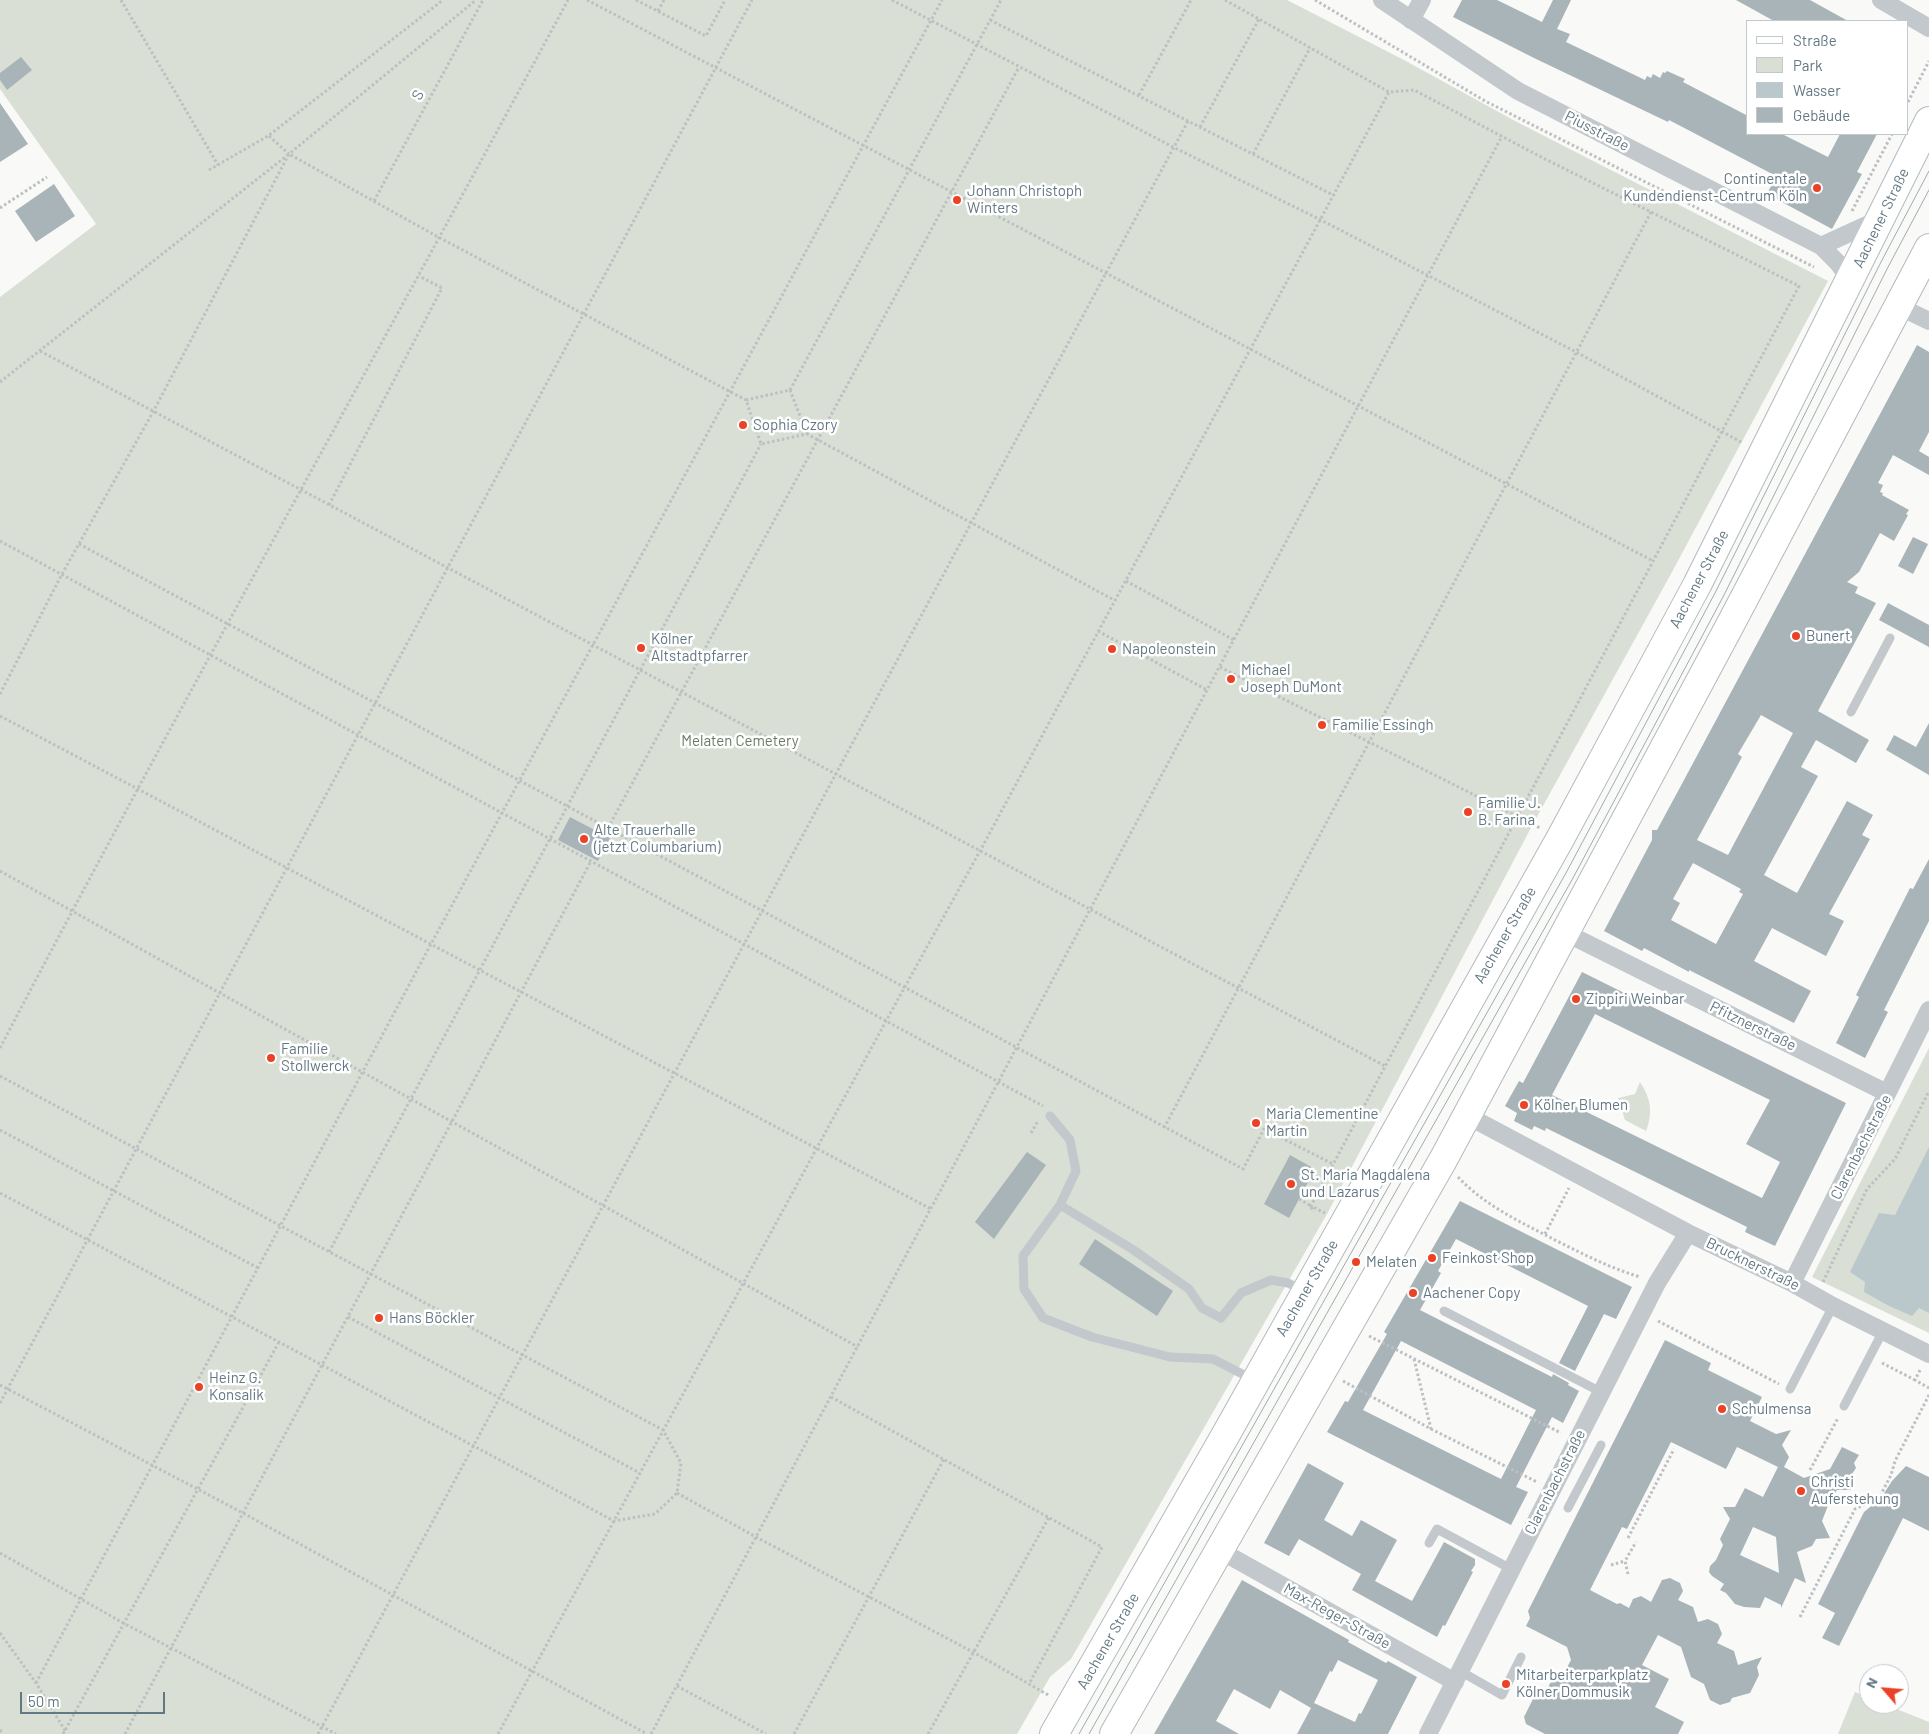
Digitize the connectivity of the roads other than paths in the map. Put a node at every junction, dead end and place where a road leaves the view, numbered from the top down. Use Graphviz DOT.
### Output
graph roads {
  1 [pos="1382,0"];
  2 [pos="1422,0"];
  3 [pos="1888,2"];
  4 [pos="1411,20"];
  5 [pos="1929,28"];
  6 [pos="1929,121"];
  7 [pos="1881,219"];
  8 [pos="1821,246"];
  9 [pos="1929,248"];
  10 [pos="1851,280"];
  11 [pos="1898,306"];
  12 [pos="1929,321"];
  13 [pos="1890,638"];
  14 [pos="1851,712"];
  15 [pos="1564,932"];
  16 [pos="1929,1010"];
  17 [pos="1887,1093"];
  18 [pos="1050,1116"];
  19 [pos="1466,1116"];
  20 [pos="1060,1205"];
  21 [pos="1688,1233"];
  22 [pos="1792,1283"];
  23 [pos="1304,1291"];
  24 [pos="1833,1306"];
  25 [pos="1444,1311"];
  26 [pos="1883,1331"];
  27 [pos="1929,1354"];
  28 [pos="1255,1381"];
  29 [pos="1790,1389"];
  30 [pos="1601,1392"];
  31 [pos="1844,1406"];
  32 [pos="1601,1445"];
  33 [pos="1568,1508"];
  34 [pos="1429,1543"];
  35 [pos="1219,1550"];
  36 [pos="1511,1569"];
  37 [pos="1521,1657"];
  38 [pos="1457,1677"];
  39 [pos="1054,1734"];
  40 [pos="1114,1734"];
  41 [pos="1428,1734"];
  1 -- 4 [label="street, Piusstraße"];
  2 -- 4 [label="street"];
  3 -- 5 [label="street"];
  4 -- 8 [label="street, Piusstraße"];
  6 -- 7 [label="main road, Aachener Straße"];
  7 -- 8 [label="street"];
  7 -- 10 [label="main road, Aachener Straße"];
  8 -- 10 [label="street, Piusstraße"];
  9 -- 11 [label="main road"];
  10 -- 23 [label="main road, Aachener Straße"];
  11 -- 12 [label="street"];
  11 -- 15 [label="main road"];
  13 -- 14 [label="lane"];
  15 -- 17 [label="street, Pfitznerstraße"];
  15 -- 19 [label="main road"];
  16 -- 17 [label="street, Clarenbachstraße"];
  17 -- 22 [label="street, Clarenbachstraße"];
  18 -- 20 [label="lane"];
  19 -- 21 [label="street, Brucknerstraße"];
  19 -- 35 [label="main road"];
  20 -- 23 [label="lane"];
  20 -- 28 [label="lane"];
  21 -- 22 [label="street, Brucknerstraße"];
  21 -- 30 [label="street, Clarenbachstraße"];
  22 -- 24 [label="street, Brucknerstraße"];
  23 -- 28 [label="main road, Aachener Straße"];
  24 -- 26 [label="street, Brucknerstraße"];
  24 -- 29 [label="lane"];
  25 -- 30 [label="lane"];
  26 -- 27 [label="street, Brucknerstraße"];
  26 -- 31 [label="lane"];
  28 -- 39 [label="main road, Aachener Straße"];
  30 -- 36 [label="street, Clarenbachstraße"];
  32 -- 33 [label="lane"];
  34 -- 36 [label="lane"];
  35 -- 38 [label="street, Max-Reger-Straße"];
  35 -- 40 [label="main road"];
  36 -- 38 [label="street, Clarenbachstraße"];
  37 -- 38 [label="lane"];
  38 -- 41 [label="street, Clarenbachstraße"];
}
